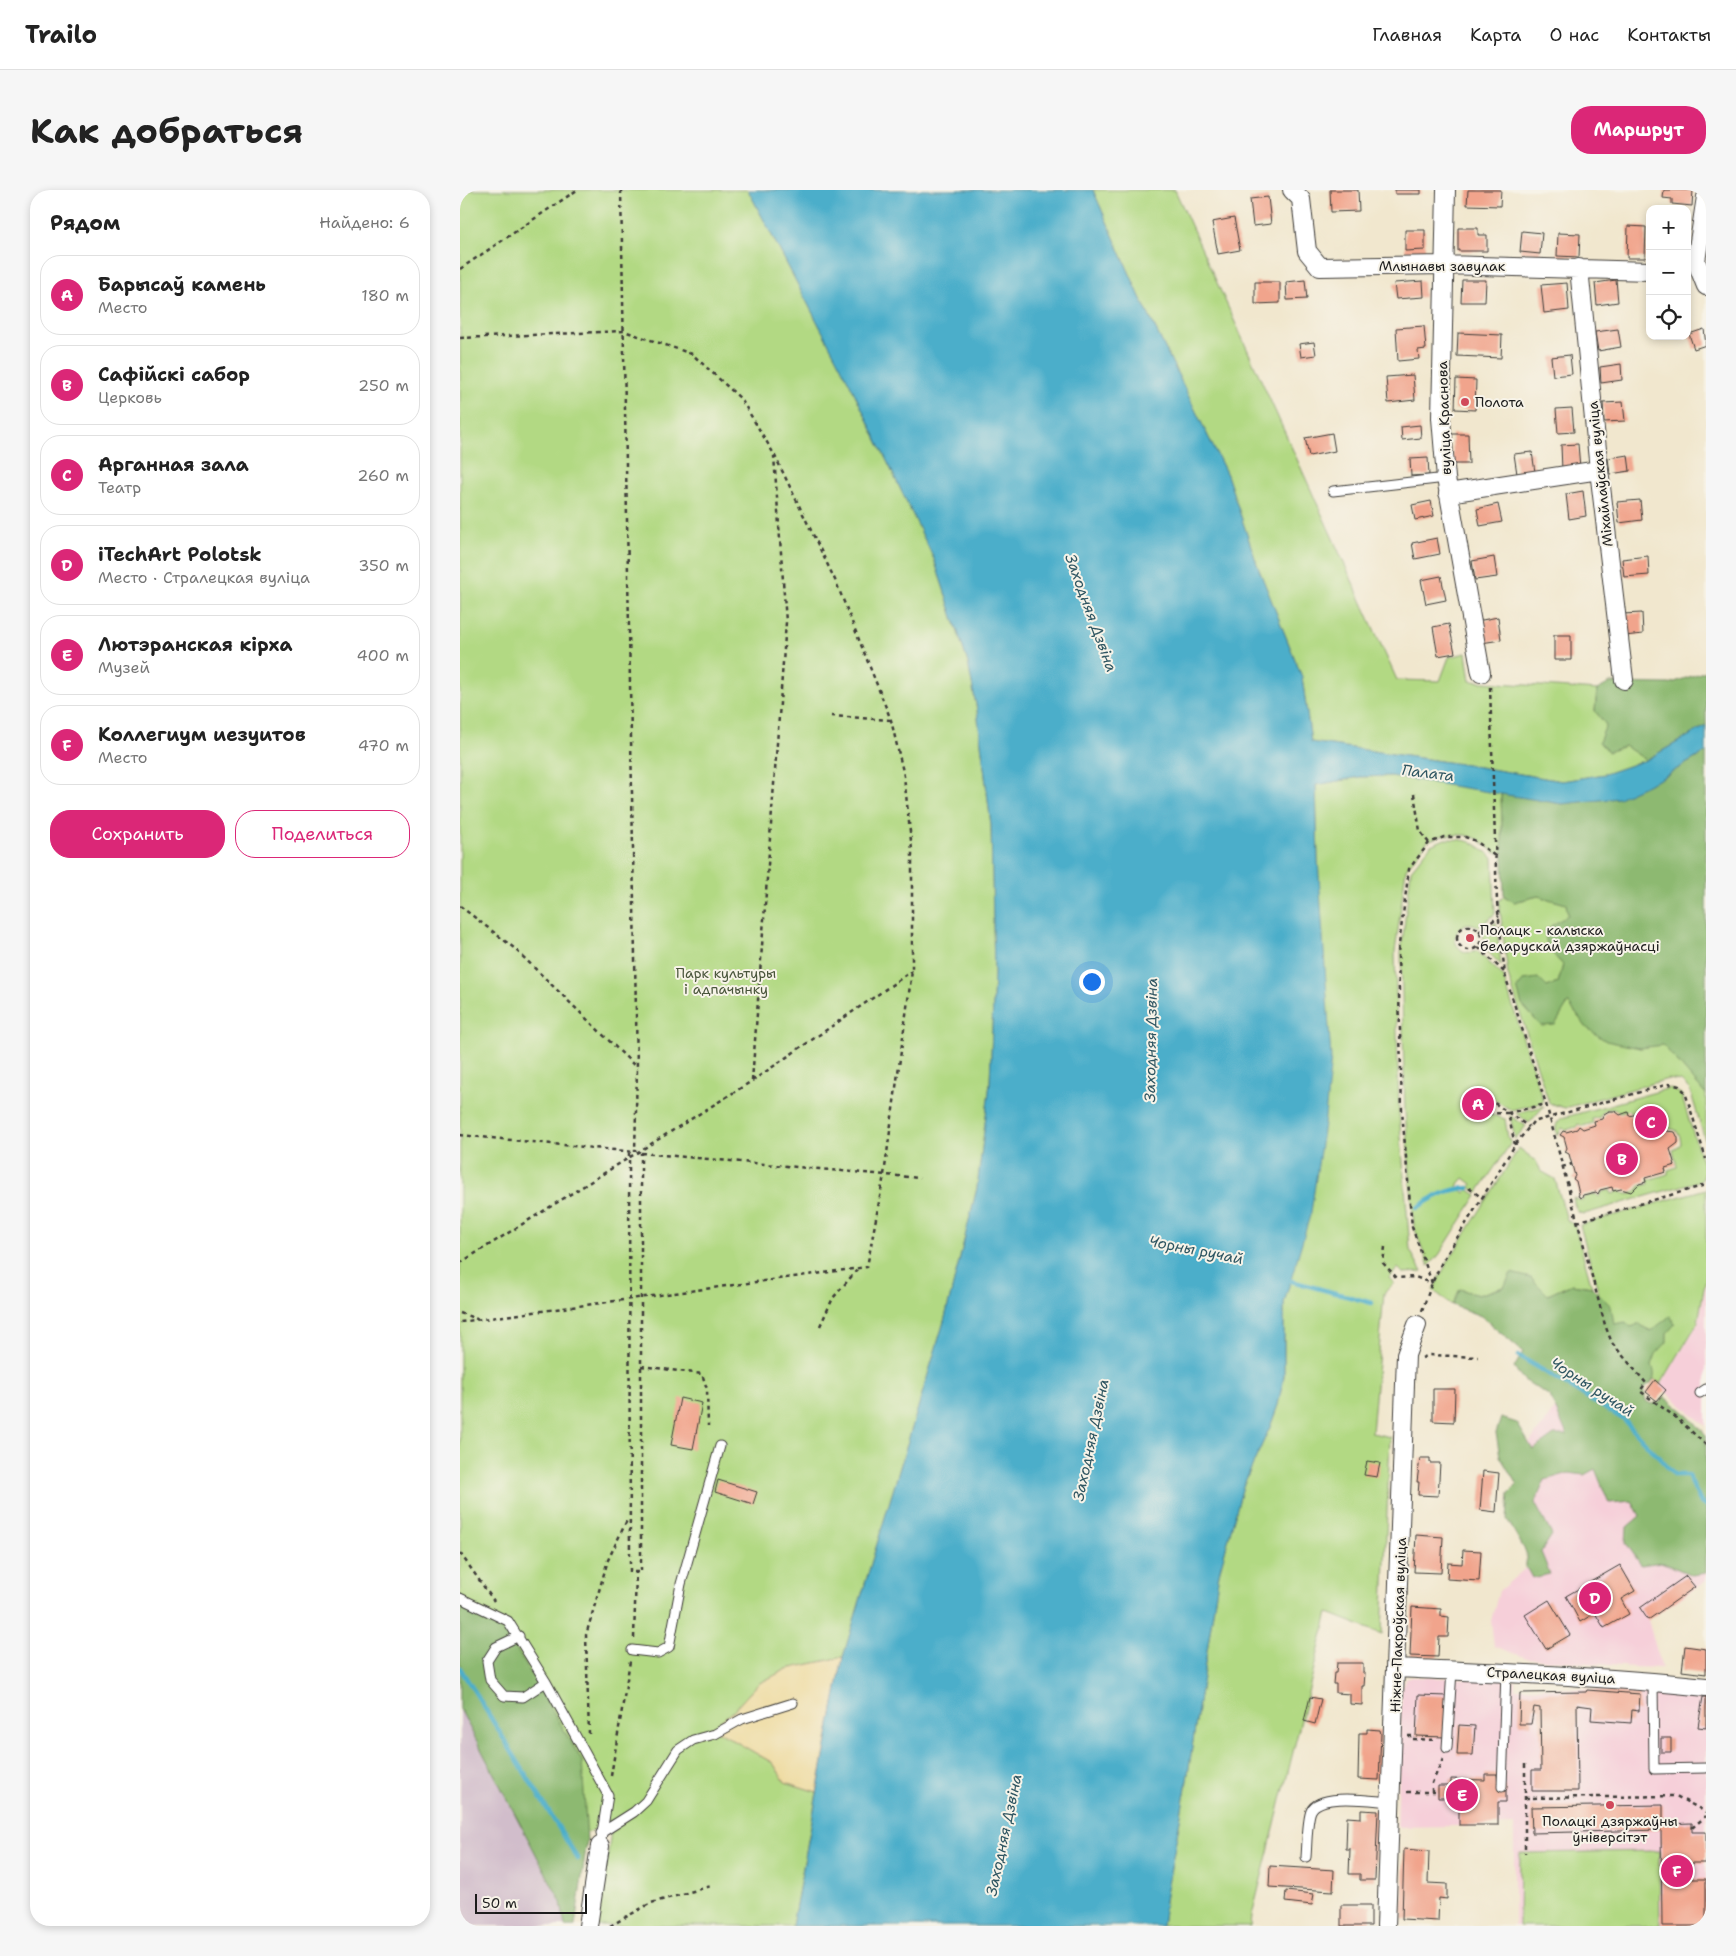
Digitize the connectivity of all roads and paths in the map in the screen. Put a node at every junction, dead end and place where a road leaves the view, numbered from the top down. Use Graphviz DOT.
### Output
graph roads {
  1 [pos="577,190"];
  2 [pos="621,190"];
  3 [pos="1292,190"];
  4 [pos="1446,190"];
  5 [pos="1706,197"];
  6 [pos="1692,262"];
  7 [pos="1444,265"];
  8 [pos="1579,268"];
  9 [pos="460,269"];
  10 [pos="1646,270"];
  11 [pos="1706,286"];
  12 [pos="624,330"];
  13 [pos="460,338"];
  14 [pos="774,454"];
  15 [pos="1599,470"];
  16 [pos="1447,485"];
  17 [pos="1333,491"];
  18 [pos="1485,678"];
  19 [pos="1624,680"];
  20 [pos="831,716"];
  21 [pos="890,720"];
  22 [pos="1414,794"];
  23 [pos="1429,843"];
  24 [pos="1496,856"];
  25 [pos="460,906"];
  26 [pos="1499,916"];
  27 [pos="1479,932"];
  28 [pos="1477,947"];
  29 [pos="912,971"];
  30 [pos="1505,974"];
  31 [pos="637,1068"];
  32 [pos="752,1081"];
  33 [pos="1546,1104"];
  34 [pos="1508,1113"];
  35 [pos="1550,1117"];
  36 [pos="1529,1127"];
  37 [pos="460,1135"];
  38 [pos="1515,1145"];
  39 [pos="629,1152"];
  40 [pos="635,1152"];
  41 [pos="640,1153"];
  42 [pos="1706,1159"];
  43 [pos="1572,1164"];
  44 [pos="1562,1167"];
  45 [pos="884,1174"];
  46 [pos="920,1178"];
  47 [pos="1706,1182"];
  48 [pos="1469,1188"];
  49 [pos="1482,1198"];
  50 [pos="1577,1222"];
  51 [pos="1384,1247"];
  52 [pos="460,1263"];
  53 [pos="858,1270"];
  54 [pos="1432,1283"];
  55 [pos="641,1298"];
  56 [pos="630,1300"];
  57 [pos="460,1313"];
  58 [pos="479,1320"];
  59 [pos="460,1322"];
  60 [pos="1417,1325"];
  61 [pos="820,1326"];
  62 [pos="1478,1357"];
  63 [pos="1417,1363"];
  64 [pos="641,1366"];
  65 [pos="708,1426"];
  66 [pos="1706,1445"];
  67 [pos="720,1446"];
  68 [pos="630,1515"];
  69 [pos="460,1553"];
  70 [pos="636,1572"];
  71 [pos="460,1598"];
  72 [pos="508,1621"];
  73 [pos="519,1636"];
  74 [pos="632,1650"];
  75 [pos="1396,1668"];
  76 [pos="1452,1670"];
  77 [pos="1506,1672"];
  78 [pos="1653,1681"];
  79 [pos="546,1682"];
  80 [pos="1706,1687"];
  81 [pos="793,1703"];
  82 [pos="1407,1736"];
  83 [pos="1448,1745"];
  84 [pos="589,1758"];
  85 [pos="1525,1764"];
  86 [pos="1706,1768"];
  87 [pos="1502,1787"];
  88 [pos="1432,1792"];
  89 [pos="1438,1792"];
  90 [pos="608,1794"];
  91 [pos="1398,1797"];
  92 [pos="1525,1798"];
  93 [pos="1706,1814"];
  94 [pos="1692,1828"];
  95 [pos="601,1840"];
  96 [pos="1525,1853"];
  97 [pos="1306,1857"];
  98 [pos="712,1886"];
  99 [pos="588,1926"];
  100 [pos="610,1926"];
  101 [pos="1386,1926"];
  1 -- 9 [label="path"];
  2 -- 12 [label="path"];
  3 -- 7 [label="street, Млынавы завулак"];
  4 -- 7 [label="street, вуліца Краснова"];
  5 -- 6 [label="street"];
  6 -- 11 [label="street"];
  7 -- 8 [label="street, Млынавы завулак"];
  7 -- 16 [label="street, вуліца Краснова"];
  8 -- 10 [label="street, Млынавы завулак"];
  8 -- 15 [label="street, Міхайлаўская вуліца"];
  12 -- 13 [label="path"];
  12 -- 14 [label="path"];
  12 -- 31 [label="path"];
  14 -- 21 [label="path"];
  14 -- 32 [label="path"];
  15 -- 16 [label="street"];
  15 -- 19 [label="street, Міхайлаўская вуліца"];
  16 -- 17 [label="lane"];
  16 -- 18 [label="street, вуліца Краснова"];
  18 -- 24 [label="path"];
  20 -- 21 [label="path"];
  21 -- 29 [label="path"];
  22 -- 23 [label="path"];
  23 -- 24 [label="path"];
  23 -- 54 [label="path"];
  24 -- 26 [label="path"];
  25 -- 31 [label="path"];
  26 -- 27 [label="path"];
  26 -- 30 [label="path"];
  27 -- 28 [label="path"];
  27 -- 28 [label="path"];
  28 -- 30 [label="path"];
  29 -- 32 [label="path"];
  29 -- 45 [label="path"];
  30 -- 33 [label="path"];
  31 -- 40 [label="path"];
  32 -- 40 [label="path"];
  33 -- 34 [label="path"];
  33 -- 35 [label="path"];
  34 -- 34 [label="path"];
  34 -- 36 [label="path"];
  34 -- 38 [label="path"];
  35 -- 36 [label="path"];
  35 -- 42 [label="path"];
  35 -- 44 [label="path"];
  36 -- 38 [label="path"];
  37 -- 39 [label="path"];
  38 -- 49 [label="path"];
  39 -- 40 [label="path"];
  39 -- 56 [label="path"];
  40 -- 41 [label="path"];
  40 -- 52 [label="path"];
  41 -- 45 [label="path"];
  41 -- 55 [label="path"];
  43 -- 44 [label="path"];
  44 -- 50 [label="path"];
  45 -- 46 [label="path"];
  45 -- 53 [label="path"];
  47 -- 50 [label="path"];
  48 -- 49 [label="path"];
  49 -- 54 [label="path"];
  50 -- 66 [label="path"];
  51 -- 54 [label="path"];
  53 -- 55 [label="path"];
  53 -- 61 [label="path"];
  54 -- 60 [label="path"];
  55 -- 56 [label="path"];
  55 -- 64 [label="path"];
  56 -- 58 [label="path"];
  56 -- 68 [label="path"];
  57 -- 58 [label="path"];
  58 -- 59 [label="path"];
  60 -- 75 [label="street, Ніжне-Пакроўская вуліца"];
  62 -- 63 [label="path"];
  64 -- 65 [label="path"];
  64 -- 70 [label="path"];
  67 -- 74 [label="lane"];
  68 -- 70 [label="path"];
  68 -- 84 [label="path"];
  69 -- 72 [label="path"];
  70 -- 74 [label="path"];
  71 -- 72 [label="lane"];
  72 -- 73 [label="lane"];
  73 -- 79 [label="lane"];
  73 -- 79 [label="lane"];
  74 -- 90 [label="path"];
  75 -- 76 [label="street, Стралецкая вуліца"];
  75 -- 91 [label="street, Ніжне-Пакроўская вуліца"];
  76 -- 77 [label="street, Стралецкая вуліца"];
  76 -- 83 [label="lane"];
  77 -- 78 [label="street, Стралецкая вуліца"];
  77 -- 87 [label="lane"];
  78 -- 80 [label="street, Стралецкая вуліца"];
  78 -- 86 [label="lane"];
  79 -- 84 [label="lane"];
  81 -- 95 [label="lane"];
  82 -- 83 [label="path"];
  83 -- 88 [label="path"];
  84 -- 90 [label="lane"];
  85 -- 92 [label="path"];
  88 -- 89 [label="path"];
  88 -- 91 [label="path"];
  90 -- 95 [label="lane"];
  91 -- 97 [label="lane"];
  91 -- 101 [label="street, Ніжне-Пакроўская вуліца"];
  92 -- 93 [label="path"];
  92 -- 96 [label="path"];
  93 -- 94 [label="path"];
  95 -- 99 [label="street"];
  98 -- 100 [label="path"];
}
